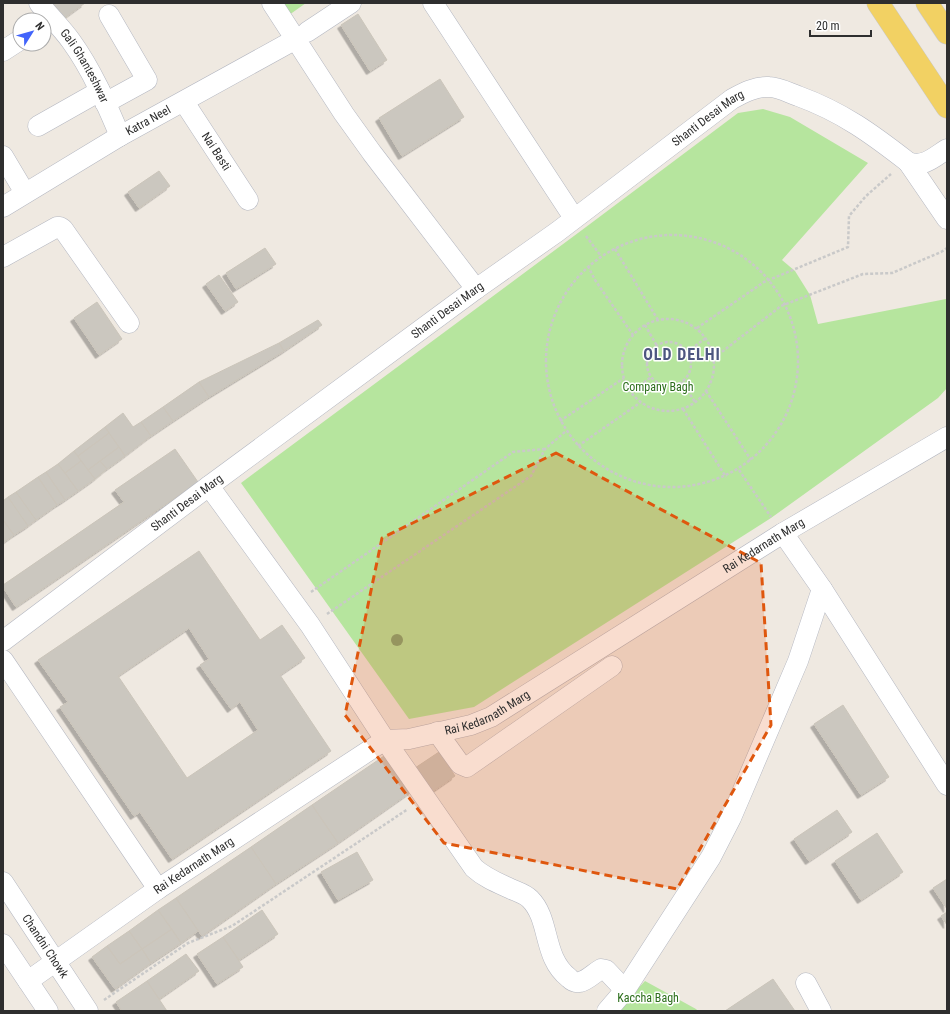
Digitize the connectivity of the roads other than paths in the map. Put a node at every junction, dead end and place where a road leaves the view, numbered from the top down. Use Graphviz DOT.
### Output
graph roads {
  1 [pos="272,3"];
  2 [pos="351,3"];
  3 [pos="433,3"];
  4 [pos="878,3"];
  5 [pos="927,3"];
  6 [pos="109,15"];
  7 [pos="52,25"];
  8 [pos="947,33"];
  9 [pos="302,36"];
  10 [pos="12,45"];
  11 [pos="3,51"];
  12 [pos="103,97"];
  13 [pos="184,102"];
  14 [pos="947,107"];
  15 [pos="38,126"];
  16 [pos="120,136"];
  17 [pos="947,149"];
  18 [pos="3,156"];
  19 [pos="908,162"];
  20 [pos="25,193"];
  21 [pos="248,200"];
  22 [pos="3,207"];
  23 [pos="574,218"];
  24 [pos="947,219"];
  25 [pos="3,257"];
  26 [pos="476,290"];
  27 [pos="129,323"];
  28 [pos="947,437"];
  29 [pos="209,486"];
  30 [pos="783,533"];
  31 [pos="822,589"];
  32 [pos="3,641"];
  33 [pos="3,660"];
  34 [pos="612,666"];
  35 [pos="437,732"];
  36 [pos="386,740"];
  37 [pos="947,785"];
  38 [pos="3,882"];
  39 [pos="158,889"];
  40 [pos="3,944"];
  41 [pos="56,961"];
  42 [pos="28,981"];
  43 [pos="806,983"];
  44 [pos="625,990"];
  45 [pos="48,1011"];
  46 [pos="88,1011"];
  47 [pos="607,1011"];
  48 [pos="821,1011"];
  1 -- 9 [label="street"];
  2 -- 9 [label="street, Katra Neel"];
  3 -- 23 [label="street"];
  4 -- 14 [label="main road"];
  5 -- 8 [label="main road"];
  6 -- 12 [label="street"];
  7 -- 12 [label="street, Gali Ghanteshwar"];
  9 -- 13 [label="street, Katra Neel"];
  9 -- 26 [label="street"];
  10 -- 11 [label="street"];
  12 -- 15 [label="street"];
  12 -- 16 [label="street, Gali Ghanteshwar"];
  13 -- 16 [label="street, Katra Neel"];
  13 -- 21 [label="street, Nai Basti"];
  16 -- 20 [label="street, Katra Neel"];
  17 -- 19 [label="street"];
  18 -- 20 [label="street"];
  19 -- 23 [label="street, Shanti Desai Marg"];
  19 -- 24 [label="street, Shanti Desai Marg"];
  20 -- 22 [label="street, Katra Neel"];
  23 -- 26 [label="street, Shanti Desai Marg"];
  25 -- 27 [label="street"];
  26 -- 29 [label="street, Shanti Desai Marg"];
  28 -- 30 [label="street, Rai Kedarnath Marg"];
  29 -- 32 [label="street, Shanti Desai Marg"];
  29 -- 36 [label="street"];
  30 -- 31 [label="street"];
  30 -- 35 [label="street, Rai Kedarnath Marg"];
  31 -- 37 [label="street"];
  31 -- 44 [label="street"];
  33 -- 39 [label="street"];
  34 -- 35 [label="street"];
  35 -- 36 [label="street, Rai Kedarnath Marg"];
  36 -- 39 [label="street, Rai Kedarnath Marg"];
  36 -- 44 [label="street"];
  38 -- 41 [label="street, Chandni Chowk"];
  39 -- 41 [label="street, Rai Kedarnath Marg"];
  40 -- 42 [label="street"];
  41 -- 42 [label="street, Rai Kedarnath Marg"];
  41 -- 46 [label="street, Chandni Chowk"];
  42 -- 45 [label="street"];
  43 -- 48 [label="street"];
  44 -- 47 [label="street"];
}
